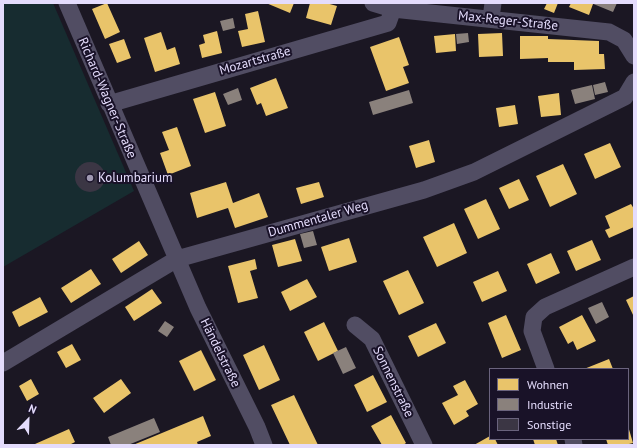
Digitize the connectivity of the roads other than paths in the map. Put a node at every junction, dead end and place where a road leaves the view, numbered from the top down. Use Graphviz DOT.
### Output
graph roads {
  1 [pos="67,3"];
  2 [pos="373,3"];
  3 [pos="393,9"];
  4 [pos="492,11"];
  5 [pos="634,56"];
  6 [pos="634,82"];
  7 [pos="109,104"];
  8 [pos="177,259"];
  9 [pos="634,267"];
  10 [pos="355,325"];
  11 [pos="3,363"];
  12 [pos="546,368"];
  13 [pos="264,445"];
  14 [pos="424,445"];
  1 -- 7 [label="street, Richard-Wagner-Straße"];
  2 -- 3 [label="street, Max-Reger-Straße"];
  3 -- 4 [label="street, Max-Reger-Straße"];
  3 -- 7 [label="street, Mozartstraße"];
  4 -- 5 [label="street, Max-Reger-Straße"];
  6 -- 8 [label="street, Dummentaler Weg"];
  7 -- 8 [label="street, Richard-Wagner-Straße"];
  8 -- 11 [label="street, Dummentaler Weg"];
  8 -- 13 [label="street, Händelstraße"];
  9 -- 12 [label="street"];
  10 -- 14 [label="street, Sonnenstraße"];
}
